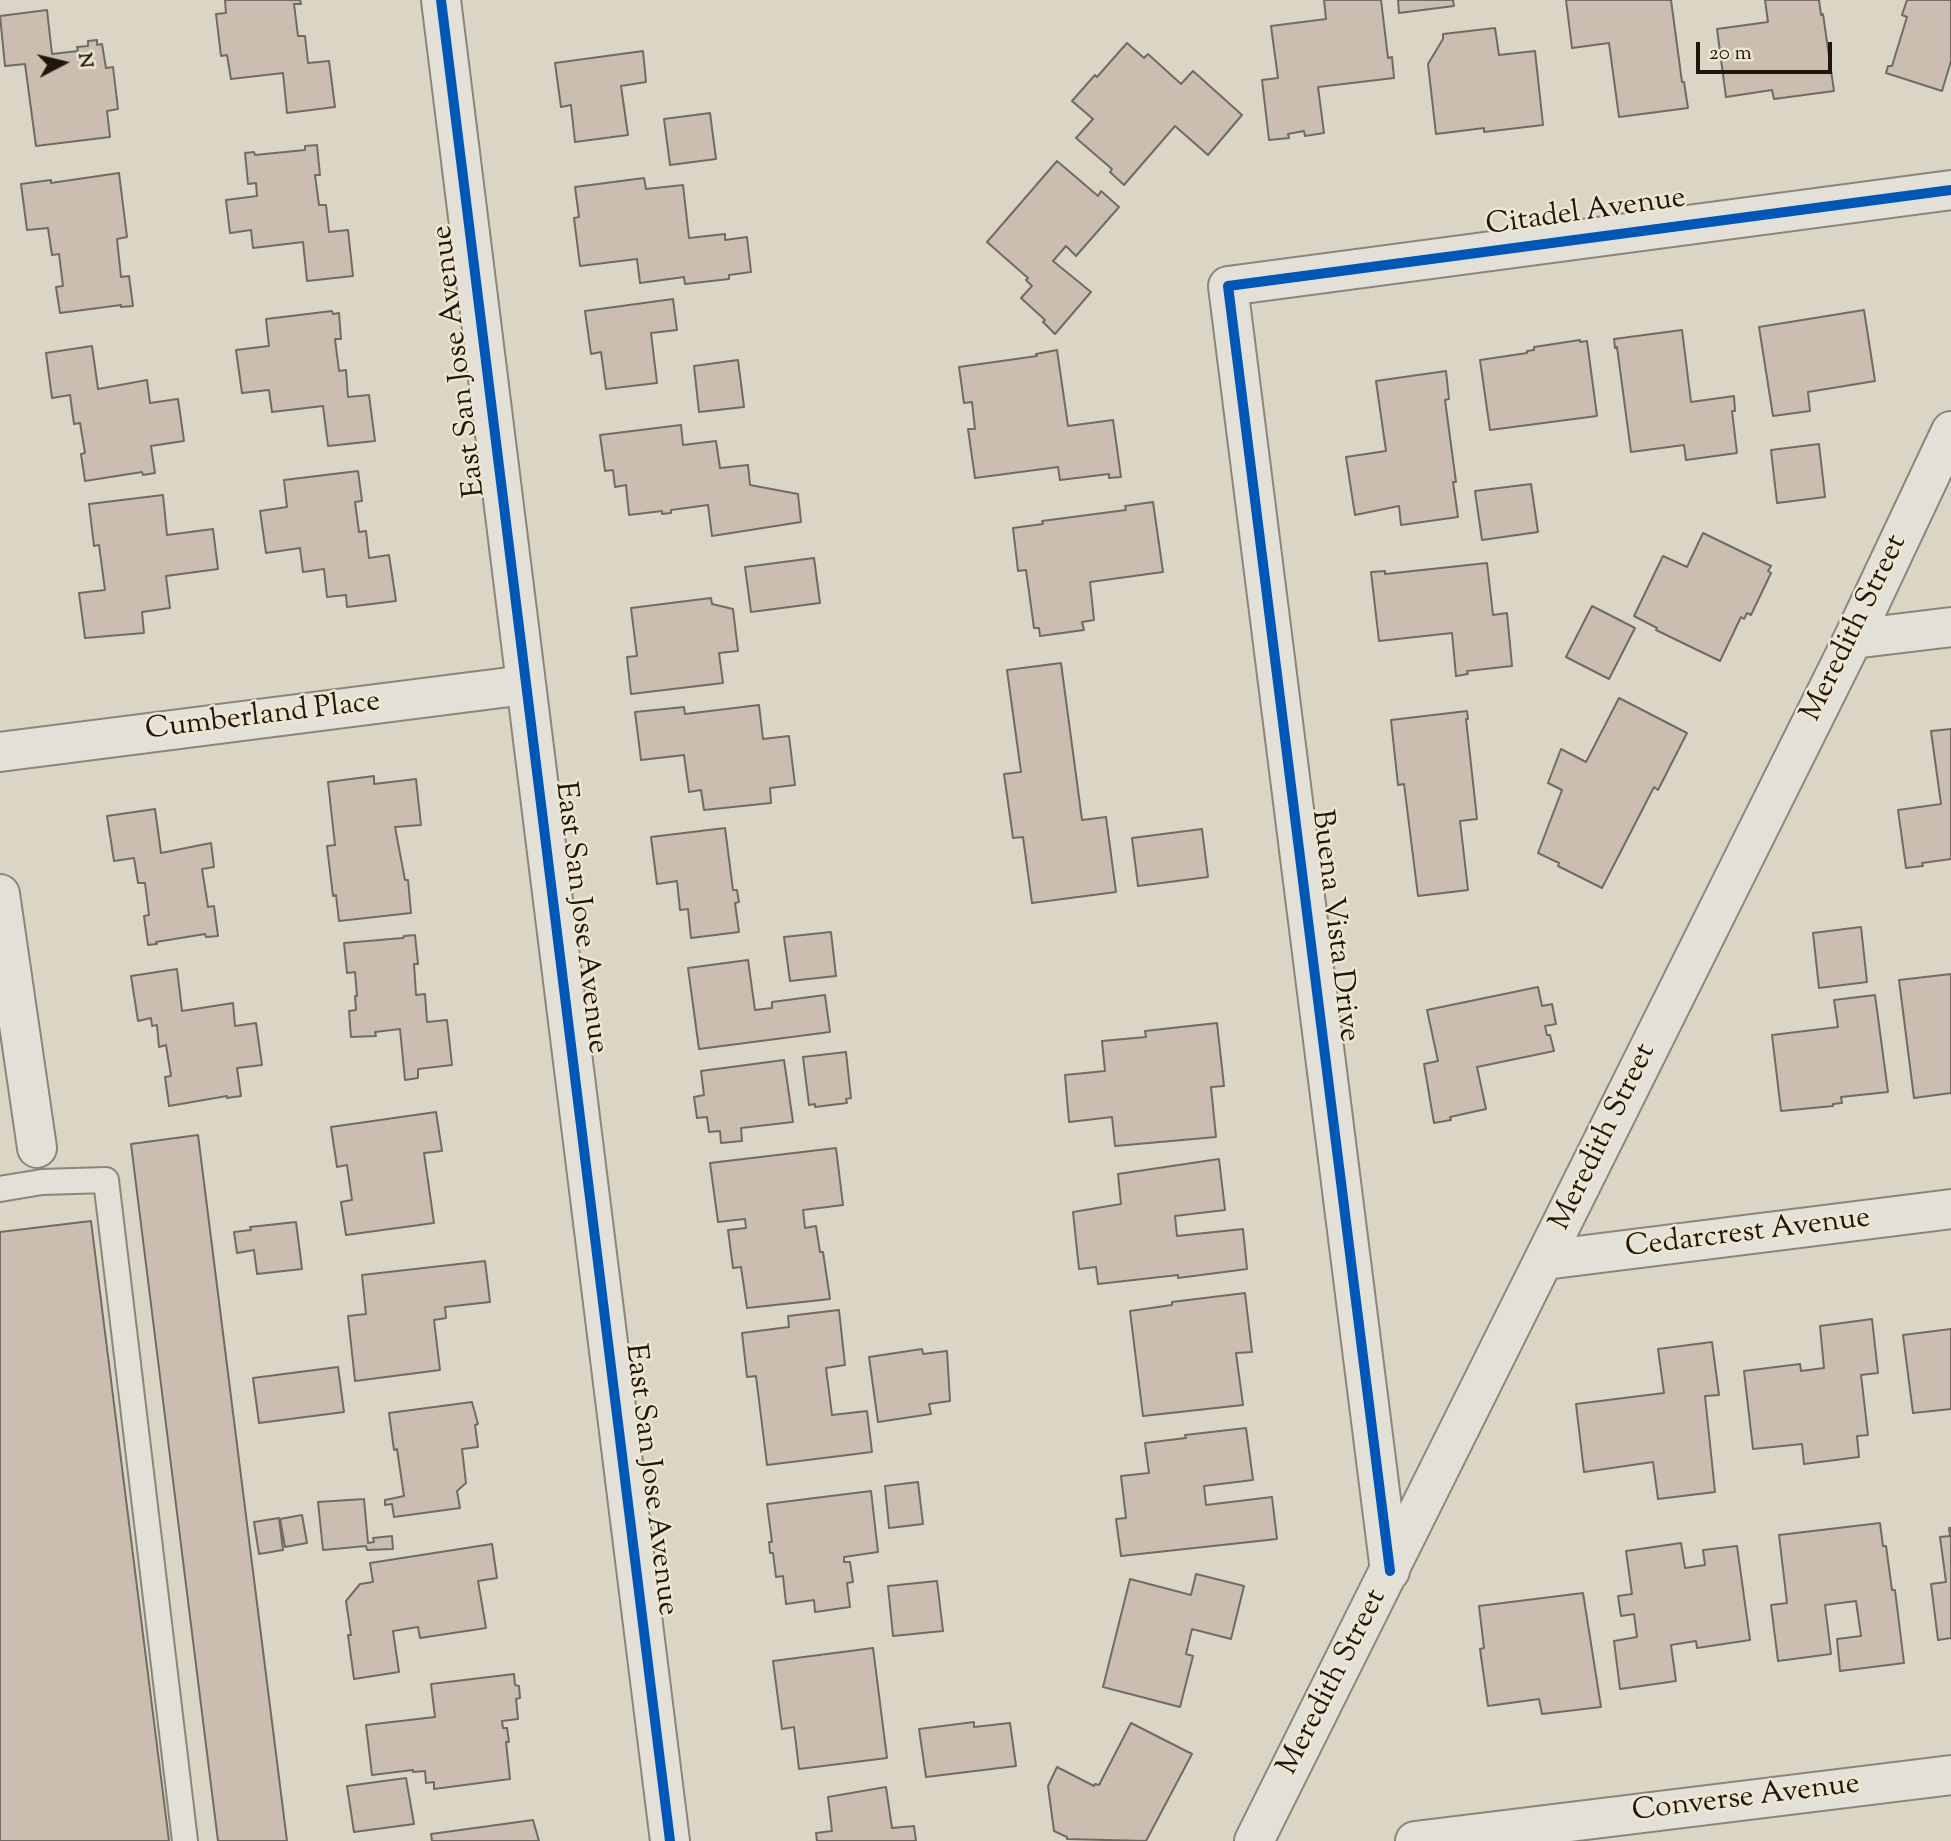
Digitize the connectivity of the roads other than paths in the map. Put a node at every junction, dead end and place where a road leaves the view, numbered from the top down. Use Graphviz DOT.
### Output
graph roads {
  1 [pos="441,0"];
  2 [pos="1951,190"];
  3 [pos="1228,286"];
  4 [pos="1951,432"];
  5 [pos="1951,627"];
  6 [pos="1853,639"];
  7 [pos="525,685"];
  8 [pos="0,752"];
  9 [pos="0,894"];
  10 [pos="39,1165"];
  11 [pos="0,1189"];
  12 [pos="1951,1209"];
  13 [pos="1545,1260"];
  14 [pos="1390,1571"];
  15 [pos="1951,1775"];
  16 [pos="185,1841"];
  17 [pos="670,1841"];
  18 [pos="1254,1841"];
  19 [pos="1415,1841"];
  1 -- 7 [label="street, East San Jose Avenue"];
  2 -- 3 [label="street, Citadel Avenue"];
  3 -- 14 [label="street, Buena Vista Drive"];
  4 -- 6 [label="street, Meredith Street"];
  5 -- 6 [label="street"];
  6 -- 13 [label="street, Meredith Street"];
  7 -- 8 [label="street, Cumberland Place"];
  7 -- 17 [label="street, East San Jose Avenue"];
  9 -- 10 [label="street"];
  10 -- 11 [label="lane"];
  10 -- 16 [label="lane"];
  12 -- 13 [label="street, Cedarcrest Avenue"];
  13 -- 14 [label="street, Meredith Street"];
  14 -- 18 [label="street, Meredith Street"];
  15 -- 19 [label="street, Converse Avenue"];
}
